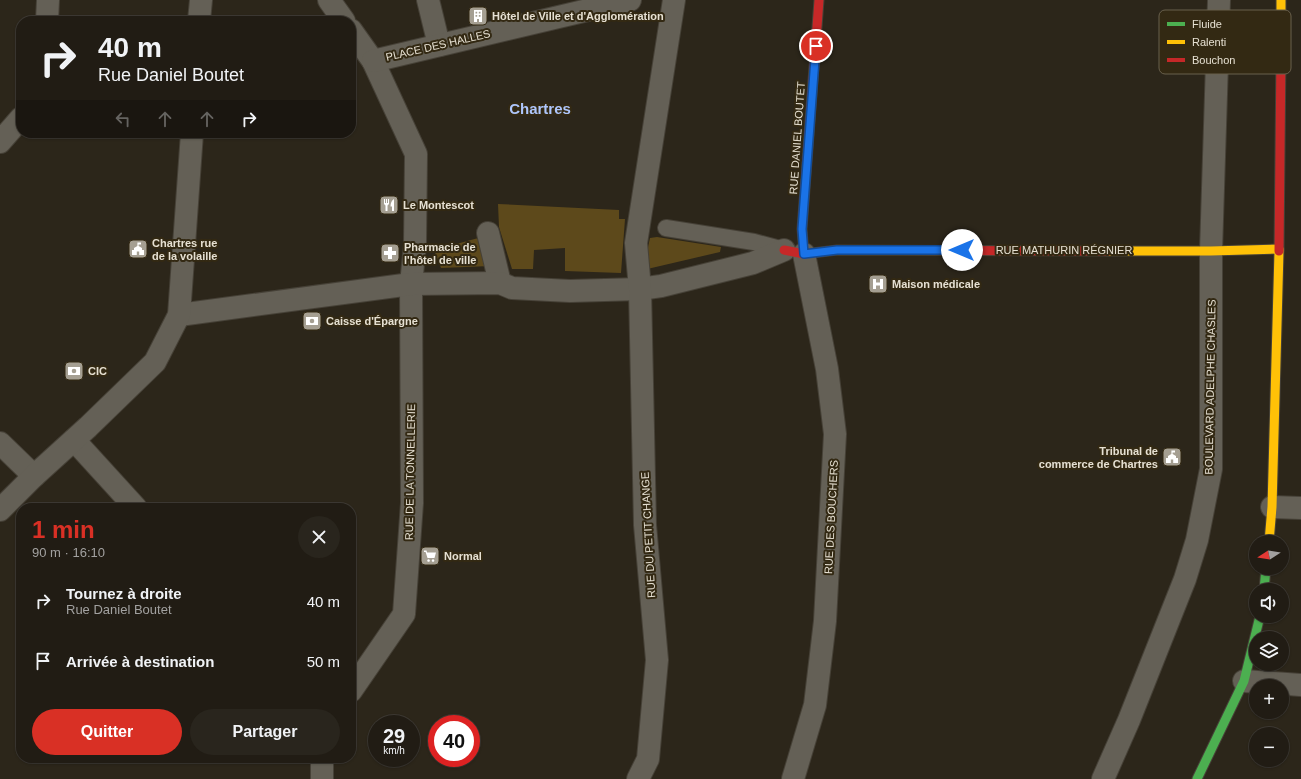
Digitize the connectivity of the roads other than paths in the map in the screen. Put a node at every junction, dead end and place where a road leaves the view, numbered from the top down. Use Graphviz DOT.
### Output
graph roads {
  1 [pos="48,0"];
  2 [pos="201,0"];
  3 [pos="329,0"];
  4 [pos="428,0"];
  5 [pos="630,0"];
  6 [pos="674,0"];
  7 [pos="819,0"];
  8 [pos="1219,0"];
  9 [pos="1281,0"];
  10 [pos="1219,10"];
  11 [pos="1281,10"];
  12 [pos="47,16"];
  13 [pos="199,16"];
  14 [pos="340,16"];
  15 [pos="356,37"];
  16 [pos="440,45"];
  17 [pos="373,61"];
  18 [pos="1217,74"];
  19 [pos="1280,74"];
  20 [pos="16,124"];
  21 [pos="192,138"];
  22 [pos="0,142"];
  23 [pos="666,228"];
  24 [pos="488,233"];
  25 [pos="1278,249"];
  26 [pos="1211,251"];
  27 [pos="794,252"];
  28 [pos="500,283"];
  29 [pos="411,284"];
  30 [pos="640,289"];
  31 [pos="179,315"];
  32 [pos="74,440"];
  33 [pos="0,443"];
  34 [pos="34,476"];
  35 [pos="131,503"];
  36 [pos="1272,507"];
  37 [pos="1301,508"];
  38 [pos="0,510"];
  39 [pos="1270,535"];
  40 [pos="1258,623"];
  41 [pos="1244,681"];
  42 [pos="356,684"];
  43 [pos="1301,685"];
  44 [pos="322,763"];
  45 [pos="322,779"];
  46 [pos="638,779"];
  47 [pos="793,779"];
  48 [pos="1103,779"];
  49 [pos="1197,779"];
  1 -- 12 [label="street"];
  2 -- 13 [label="street"];
  3 -- 14 [label="street"];
  4 -- 16 [label="street"];
  5 -- 16 [label="street, PLACE DES HALLES"];
  6 -- 30 [label="street"];
  7 -- 27 [label="main road, RUE DANIEL BOUTET"];
  8 -- 10 [label="street, BOULEVARD ADELPHE CHASLES"];
  9 -- 11 [label="main road"];
  15 -- 17 [label="street"];
  16 -- 17 [label="street, PLACE DES HALLES"];
  17 -- 29 [label="street, PLACE DES HALLES"];
  18 -- 26 [label="street, BOULEVARD ADELPHE CHASLES"];
  19 -- 25 [label="main road"];
  20 -- 22 [label="street"];
  21 -- 31 [label="street"];
  23 -- 27 [label="lane"];
  24 -- 28 [label="street"];
  25 -- 26 [label="main road, RUE MATHURIN RÉGNIER"];
  25 -- 36 [label="main road"];
  26 -- 27 [label="main road, RUE MATHURIN RÉGNIER"];
  26 -- 48 [label="street, BOULEVARD ADELPHE CHASLES"];
  27 -- 30 [label="street, RUE MATHURIN RÉGNIER"];
  27 -- 47 [label="street, RUE DES BOUCHERS"];
  28 -- 29 [label="street"];
  28 -- 30 [label="street"];
  29 -- 31 [label="street"];
  29 -- 42 [label="street, RUE DE LA TONNELLERIE"];
  30 -- 46 [label="street, RUE DU PETIT CHANGE"];
  31 -- 32 [label="street"];
  32 -- 34 [label="street"];
  32 -- 35 [label="street"];
  33 -- 34 [label="street"];
  34 -- 38 [label="street"];
  36 -- 37 [label="street"];
  36 -- 39 [label="main road"];
  40 -- 41 [label="main road"];
  41 -- 43 [label="street"];
  41 -- 49 [label="main road"];
  44 -- 45 [label="street"];
}
